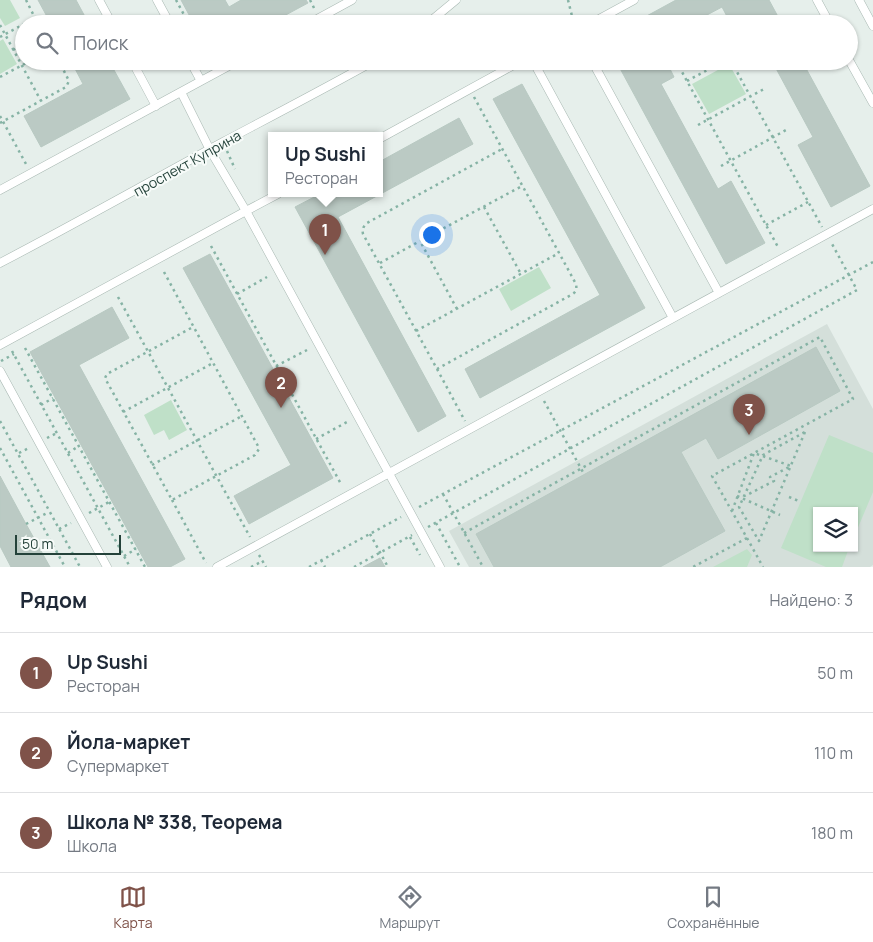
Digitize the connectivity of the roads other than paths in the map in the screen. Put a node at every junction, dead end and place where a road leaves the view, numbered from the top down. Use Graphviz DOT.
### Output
graph roads {
  1 [pos="99,0"];
  2 [pos="157,0"];
  3 [pos="352,0"];
  4 [pos="456,0"];
  5 [pos="634,0"];
  6 [pos="817,0"];
  7 [pos="859,0"];
  8 [pos="107,15"];
  9 [pos="165,15"];
  10 [pos="324,15"];
  11 [pos="438,15"];
  12 [pos="606,15"];
  13 [pos="825,15"];
  14 [pos="873,26"];
  15 [pos="137,70"];
  16 [pos="195,70"];
  17 [pos="221,70"];
  18 [pos="358,70"];
  19 [pos="505,70"];
  20 [pos="538,70"];
  21 [pos="597,70"];
  22 [pos="855,70"];
  23 [pos="201,81"];
  24 [pos="181,92"];
  25 [pos="873,103"];
  26 [pos="156,106"];
  27 [pos="383,137"];
  28 [pos="210,150"];
  29 [pos="0,190"];
  30 [pos="273,197"];
  31 [pos="873,209"];
  32 [pos="246,212"];
  33 [pos="0,263"];
  34 [pos="719,293"];
  35 [pos="674,318"];
  36 [pos="0,345"];
  37 [pos="0,371"];
  38 [pos="389,473"];
  39 [pos="107,567"];
  40 [pos="216,567"];
  41 [pos="440,567"];
  1 -- 8 [label="lane"];
  2 -- 9 [label="lane"];
  3 -- 10 [label="lane"];
  4 -- 11 [label="lane"];
  5 -- 12 [label="lane"];
  6 -- 13 [label="lane"];
  7 -- 14 [label="lane"];
  15 -- 26 [label="lane"];
  16 -- 23 [label="lane"];
  17 -- 23 [label="lane"];
  18 -- 28 [label="lane, проспект Куприна"];
  19 -- 27 [label="lane"];
  20 -- 35 [label="lane"];
  21 -- 34 [label="lane"];
  22 -- 25 [label="lane"];
  23 -- 24 [label="lane"];
  24 -- 26 [label="lane"];
  24 -- 28 [label="lane"];
  26 -- 29 [label="lane"];
  28 -- 32 [label="lane"];
  28 -- 33 [label="lane, проспект Куприна"];
  30 -- 32 [label="lane"];
  31 -- 34 [label="lane"];
  32 -- 36 [label="lane"];
  32 -- 38 [label="lane"];
  34 -- 35 [label="lane"];
  35 -- 38 [label="lane"];
  37 -- 39 [label="lane"];
  38 -- 40 [label="lane"];
  38 -- 41 [label="lane"];
}
